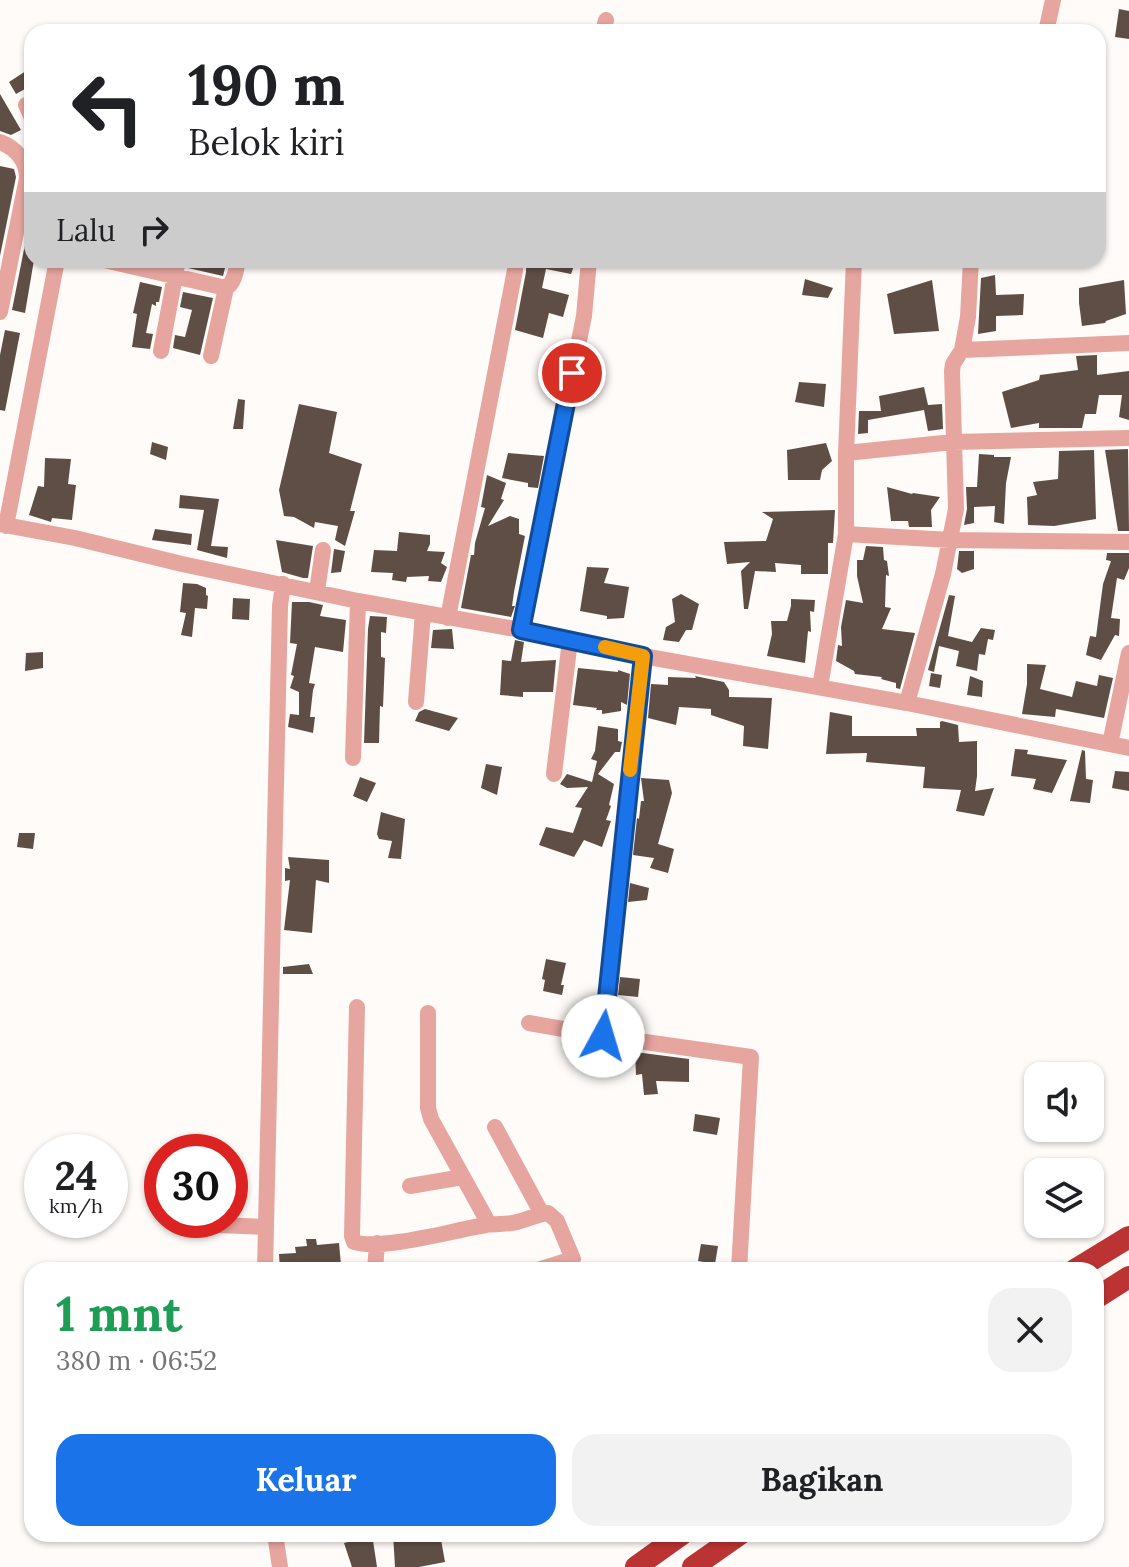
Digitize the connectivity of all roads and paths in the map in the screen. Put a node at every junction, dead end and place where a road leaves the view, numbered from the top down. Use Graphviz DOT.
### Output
graph roads {
  1 [pos="1053,0"];
  2 [pos="1048,24"];
  3 [pos="0,142"];
  4 [pos="24,160"];
  5 [pos="24,193"];
  6 [pos="55,268"];
  7 [pos="176,268"];
  8 [pos="236,268"];
  9 [pos="588,268"];
  10 [pos="854,268"];
  11 [pos="971,268"];
  12 [pos="515,270"];
  13 [pos="226,288"];
  14 [pos="0,312"];
  15 [pos="1129,343"];
  16 [pos="962,350"];
  17 [pos="161,351"];
  18 [pos="211,356"];
  19 [pos="1129,438"];
  20 [pos="953,442"];
  21 [pos="846,453"];
  22 [pos="3,525"];
  23 [pos="846,534"];
  24 [pos="950,540"];
  25 [pos="1129,542"];
  26 [pos="323,550"];
  27 [pos="283,584"];
  28 [pos="317,591"];
  29 [pos="358,601"];
  30 [pos="423,613"];
  31 [pos="448,618"];
  32 [pos="521,630"];
  33 [pos="570,640"];
  34 [pos="1129,653"];
  35 [pos="643,656"];
  36 [pos="820,687"];
  37 [pos="416,702"];
  38 [pos="907,703"];
  39 [pos="1110,744"];
  40 [pos="1129,748"];
  41 [pos="353,758"];
  42 [pos="554,774"];
  43 [pos="357,1007"];
  44 [pos="428,1013"];
  45 [pos="529,1023"];
  46 [pos="603,1036"];
  47 [pos="495,1127"];
  48 [pos="463,1177"];
  49 [pos="410,1186"];
  50 [pos="542,1214"];
  51 [pos="489,1224"];
  52 [pos="248,1226"];
  53 [pos="266,1227"];
  54 [pos="1129,1237"];
  55 [pos="377,1243"];
  56 [pos="265,1262"];
  57 [pos="376,1262"];
  58 [pos="574,1262"];
  59 [pos="739,1262"];
  60 [pos="1088,1262"];
  61 [pos="1129,1277"];
  62 [pos="1104,1293"];
  63 [pos="276,1542"];
  64 [pos="671,1542"];
  65 [pos="729,1542"];
  66 [pos="280,1567"];
  67 [pos="636,1567"];
  68 [pos="693,1567"];
  1 -- 2 [label="street"];
  3 -- 4 [label="street"];
  5 -- 14 [label="street"];
  6 -- 22 [label="street"];
  7 -- 13 [label="street"];
  7 -- 17 [label="street"];
  8 -- 13 [label="street"];
  9 -- 32 [label="street"];
  10 -- 21 [label="street"];
  11 -- 16 [label="street"];
  12 -- 31 [label="street"];
  13 -- 18 [label="street"];
  15 -- 16 [label="street"];
  16 -- 20 [label="street"];
  19 -- 20 [label="street"];
  20 -- 21 [label="street"];
  20 -- 24 [label="street"];
  21 -- 23 [label="street"];
  22 -- 27 [label="street"];
  23 -- 24 [label="street"];
  23 -- 36 [label="street"];
  24 -- 25 [label="street"];
  24 -- 38 [label="street"];
  26 -- 28 [label="street"];
  27 -- 28 [label="street"];
  27 -- 53 [label="street"];
  28 -- 29 [label="street"];
  29 -- 30 [label="street"];
  29 -- 41 [label="street"];
  30 -- 31 [label="street"];
  30 -- 37 [label="street"];
  31 -- 32 [label="street"];
  32 -- 33 [label="street"];
  33 -- 35 [label="street"];
  33 -- 42 [label="street"];
  34 -- 39 [label="street"];
  35 -- 36 [label="street"];
  35 -- 46 [label="street"];
  36 -- 38 [label="street"];
  38 -- 39 [label="street"];
  39 -- 40 [label="street"];
  43 -- 55 [label="street"];
  44 -- 48 [label="street"];
  45 -- 46 [label="street"];
  46 -- 59 [label="street"];
  47 -- 50 [label="street"];
  48 -- 49 [label="street"];
  48 -- 51 [label="street"];
  50 -- 51 [label="street"];
  50 -- 58 [label="street"];
  51 -- 55 [label="street"];
  52 -- 53 [label="street"];
  53 -- 56 [label="street"];
  54 -- 60 [label="highway"];
  55 -- 57 [label="street"];
  61 -- 62 [label="highway"];
  63 -- 66 [label="street"];
  64 -- 67 [label="highway"];
  65 -- 68 [label="highway"];
}
